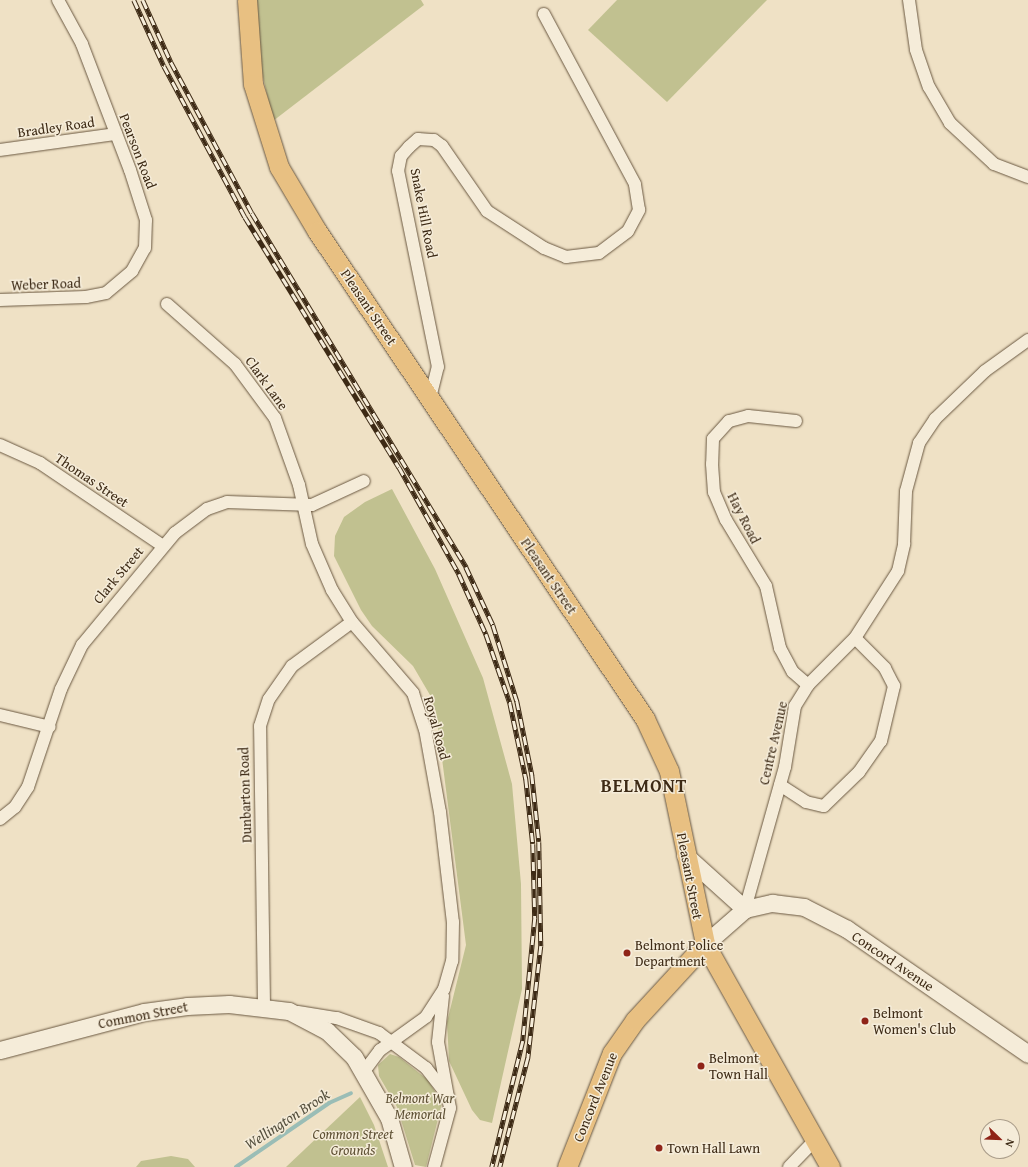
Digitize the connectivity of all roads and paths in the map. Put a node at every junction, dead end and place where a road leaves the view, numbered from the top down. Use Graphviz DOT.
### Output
graph roads {
  1 [pos="58,0"];
  2 [pos="247,0"];
  3 [pos="909,0"];
  4 [pos="544,14"];
  5 [pos="116,134"];
  6 [pos="0,150"];
  7 [pos="1028,177"];
  8 [pos="94,297"];
  9 [pos="0,300"];
  10 [pos="167,304"];
  11 [pos="1028,340"];
  12 [pos="430,398"];
  13 [pos="796,421"];
  14 [pos="0,445"];
  15 [pos="364,481"];
  16 [pos="304,505"];
  17 [pos="163,546"];
  18 [pos="352,622"];
  19 [pos="855,638"];
  20 [pos="808,685"];
  21 [pos="0,715"];
  22 [pos="50,727"];
  23 [pos="780,785"];
  24 [pos="0,819"];
  25 [pos="685,855"];
  26 [pos="745,909"];
  27 [pos="705,944"];
  28 [pos="444,989"];
  29 [pos="264,1006"];
  30 [pos="289,1011"];
  31 [pos="393,1042"];
  32 [pos="0,1050"];
  33 [pos="1028,1054"];
  34 [pos="364,1071"];
  35 [pos="448,1096"];
  36 [pos="814,1141"];
  37 [pos="403,1167"];
  38 [pos="434,1167"];
  39 [pos="568,1167"];
  40 [pos="788,1167"];
  41 [pos="830,1167"];
  1 -- 5 [label="street, Pearson Road"];
  2 -- 12 [label="main road, Pleasant Street"];
  3 -- 7 [label="street"];
  4 -- 12 [label="street, Snake Hill Road"];
  5 -- 6 [label="street, Bradley Road"];
  5 -- 8 [label="street, Pearson Road"];
  8 -- 9 [label="street, Weber Road"];
  10 -- 16 [label="street, Clark Lane"];
  11 -- 19 [label="street, Centre Avenue"];
  12 -- 25 [label="main road, Pleasant Street"];
  13 -- 20 [label="street, Hay Road"];
  14 -- 17 [label="street, Thomas Street"];
  15 -- 16 [label="street, Clark Street"];
  16 -- 17 [label="street, Clark Street"];
  16 -- 18 [label="street, Royal Road"];
  17 -- 22 [label="street, Clark Street"];
  18 -- 28 [label="street, Royal Road"];
  18 -- 29 [label="street, Dunbarton Road"];
  19 -- 20 [label="street, Centre Avenue"];
  19 -- 23 [label="street"];
  20 -- 23 [label="street, Centre Avenue"];
  21 -- 22 [label="street"];
  22 -- 24 [label="street, Clark Street"];
  23 -- 26 [label="street, Centre Avenue"];
  25 -- 26 [label="main road"];
  25 -- 27 [label="main road, Pleasant Street"];
  26 -- 27 [label="main road, Concord Avenue"];
  26 -- 33 [label="main road, Concord Avenue"];
  27 -- 36 [label="main road, Pleasant Street"];
  27 -- 39 [label="main road, Concord Avenue"];
  28 -- 31 [label="street, Royal Road"];
  28 -- 35 [label="street, Royal Road"];
  29 -- 30 [label="main road, Common Street"];
  29 -- 32 [label="main road, Common Street"];
  30 -- 31 [label="street, Common Street"];
  30 -- 34 [label="main road, Common Street"];
  31 -- 34 [label="street, Royal Road"];
  31 -- 35 [label="street, Common Street"];
  34 -- 37 [label="main road, Common Street"];
  35 -- 38 [label="street"];
  36 -- 40 [label="street"];
  36 -- 41 [label="main road, Pleasant Street"];
}
